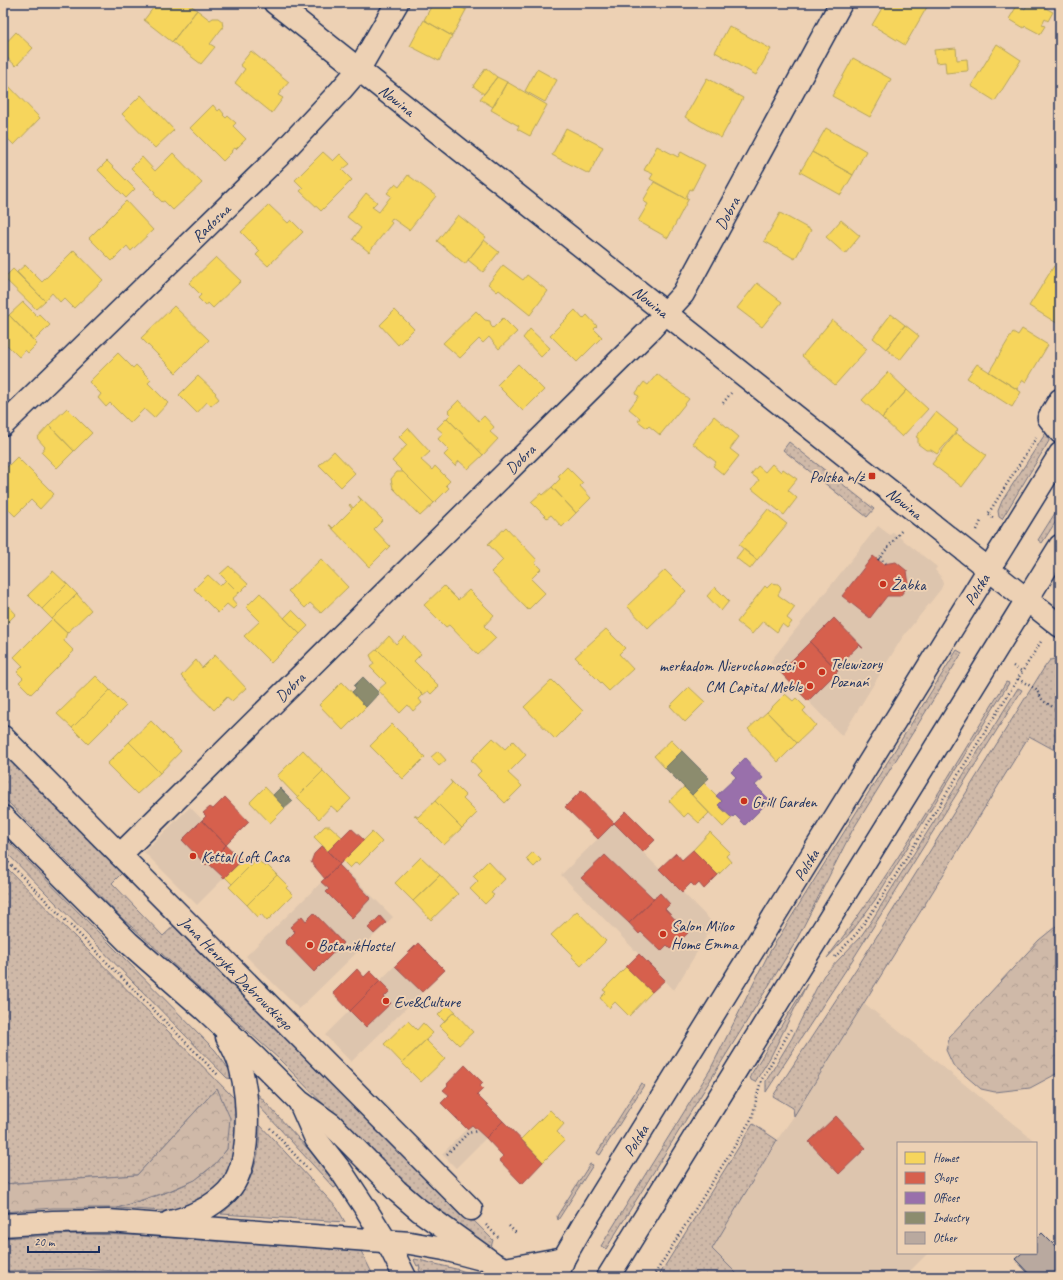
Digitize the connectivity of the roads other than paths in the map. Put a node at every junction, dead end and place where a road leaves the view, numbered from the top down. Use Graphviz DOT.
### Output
graph roads {
  1 [pos="275,3"];
  2 [pos="397,3"];
  3 [pos="841,3"];
  4 [pos="359,69"];
  5 [pos="666,313"];
  6 [pos="3,425"];
  7 [pos="1060,454"];
  8 [pos="1060,546"];
  9 [pos="990,569"];
  10 [pos="1027,600"];
  11 [pos="1060,626"];
  12 [pos="3,737"];
  13 [pos="3,817"];
  14 [pos="120,855"];
  15 [pos="220,1024"];
  16 [pos="300,1102"];
  17 [pos="470,1209"];
  18 [pos="161,1224"];
  19 [pos="3,1225"];
  20 [pos="386,1241"];
  21 [pos="560,1268"];
  22 [pos="505,1270"];
  23 [pos="405,1277"];
  24 [pos="608,1277"];
  1 -- 4 [label="street, Nowina"];
  2 -- 4 [label="street, Radosna"];
  3 -- 5 [label="street, Dobra"];
  4 -- 5 [label="street, Nowina"];
  4 -- 6 [label="street, Radosna"];
  5 -- 9 [label="street, Nowina"];
  5 -- 14 [label="street, Dobra"];
  7 -- 9 [label="street, Polska"];
  8 -- 10 [label="street"];
  9 -- 10 [label="street, Nowina"];
  9 -- 21 [label="street, Polska"];
  10 -- 11 [label="street, Nowina"];
  10 -- 24 [label="street"];
  12 -- 14 [label="street, Jana Henryka Dąbrowskiego"];
  13 -- 15 [label="street"];
  14 -- 17 [label="street, Jana Henryka Dąbrowskiego"];
  15 -- 16 [label="street"];
  15 -- 18 [label="street"];
  16 -- 20 [label="street"];
  16 -- 22 [label="street"];
  18 -- 19 [label="street"];
  18 -- 20 [label="street"];
  20 -- 22 [label="street"];
  20 -- 23 [label="street"];
  21 -- 22 [label="street"];
}
